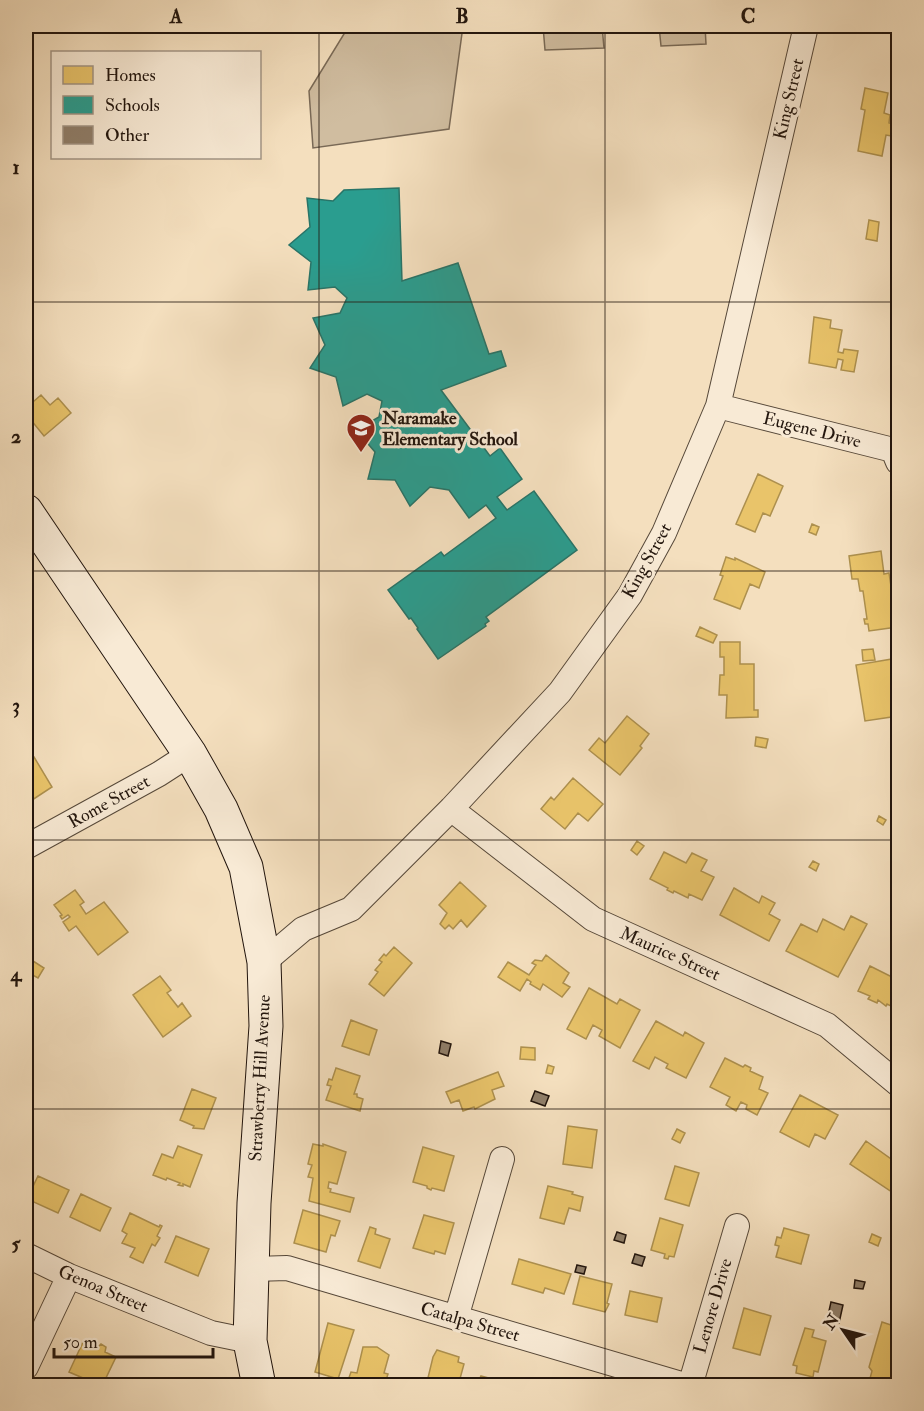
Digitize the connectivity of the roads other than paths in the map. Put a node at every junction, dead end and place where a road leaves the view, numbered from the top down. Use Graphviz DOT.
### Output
graph roads {
  1 [pos="806,26"];
  2 [pos="718,406"];
  3 [pos="898,462"];
  4 [pos="26,512"];
  5 [pos="190,754"];
  6 [pos="451,809"];
  7 [pos="26,847"];
  8 [pos="264,962"];
  9 [pos="898,1084"];
  10 [pos="502,1160"];
  11 [pos="736,1226"];
  12 [pos="26,1255"];
  13 [pos="251,1269"];
  14 [pos="69,1276"];
  15 [pos="456,1318"];
  16 [pos="250,1341"];
  17 [pos="26,1367"];
  18 [pos="259,1386"];
  19 [pos="689,1386"];
  1 -- 2 [label="street, King Street"];
  2 -- 3 [label="street, Eugene Drive"];
  2 -- 6 [label="street, King Street"];
  4 -- 5 [label="main road, Strawberry Hill Avenue"];
  5 -- 7 [label="street, Rome Street"];
  5 -- 8 [label="main road, Strawberry Hill Avenue"];
  6 -- 8 [label="street, King Street"];
  6 -- 9 [label="street, Maurice Street"];
  8 -- 13 [label="main road, Strawberry Hill Avenue"];
  10 -- 15 [label="street"];
  11 -- 19 [label="street, Lenore Drive"];
  12 -- 14 [label="street, Genoa Street"];
  13 -- 15 [label="street, Catalpa Street"];
  13 -- 16 [label="main road, Strawberry Hill Avenue"];
  14 -- 16 [label="street, Genoa Street"];
  14 -- 17 [label="street"];
  15 -- 19 [label="street, Catalpa Street"];
  16 -- 18 [label="main road, Strawberry Hill Avenue"];
}
